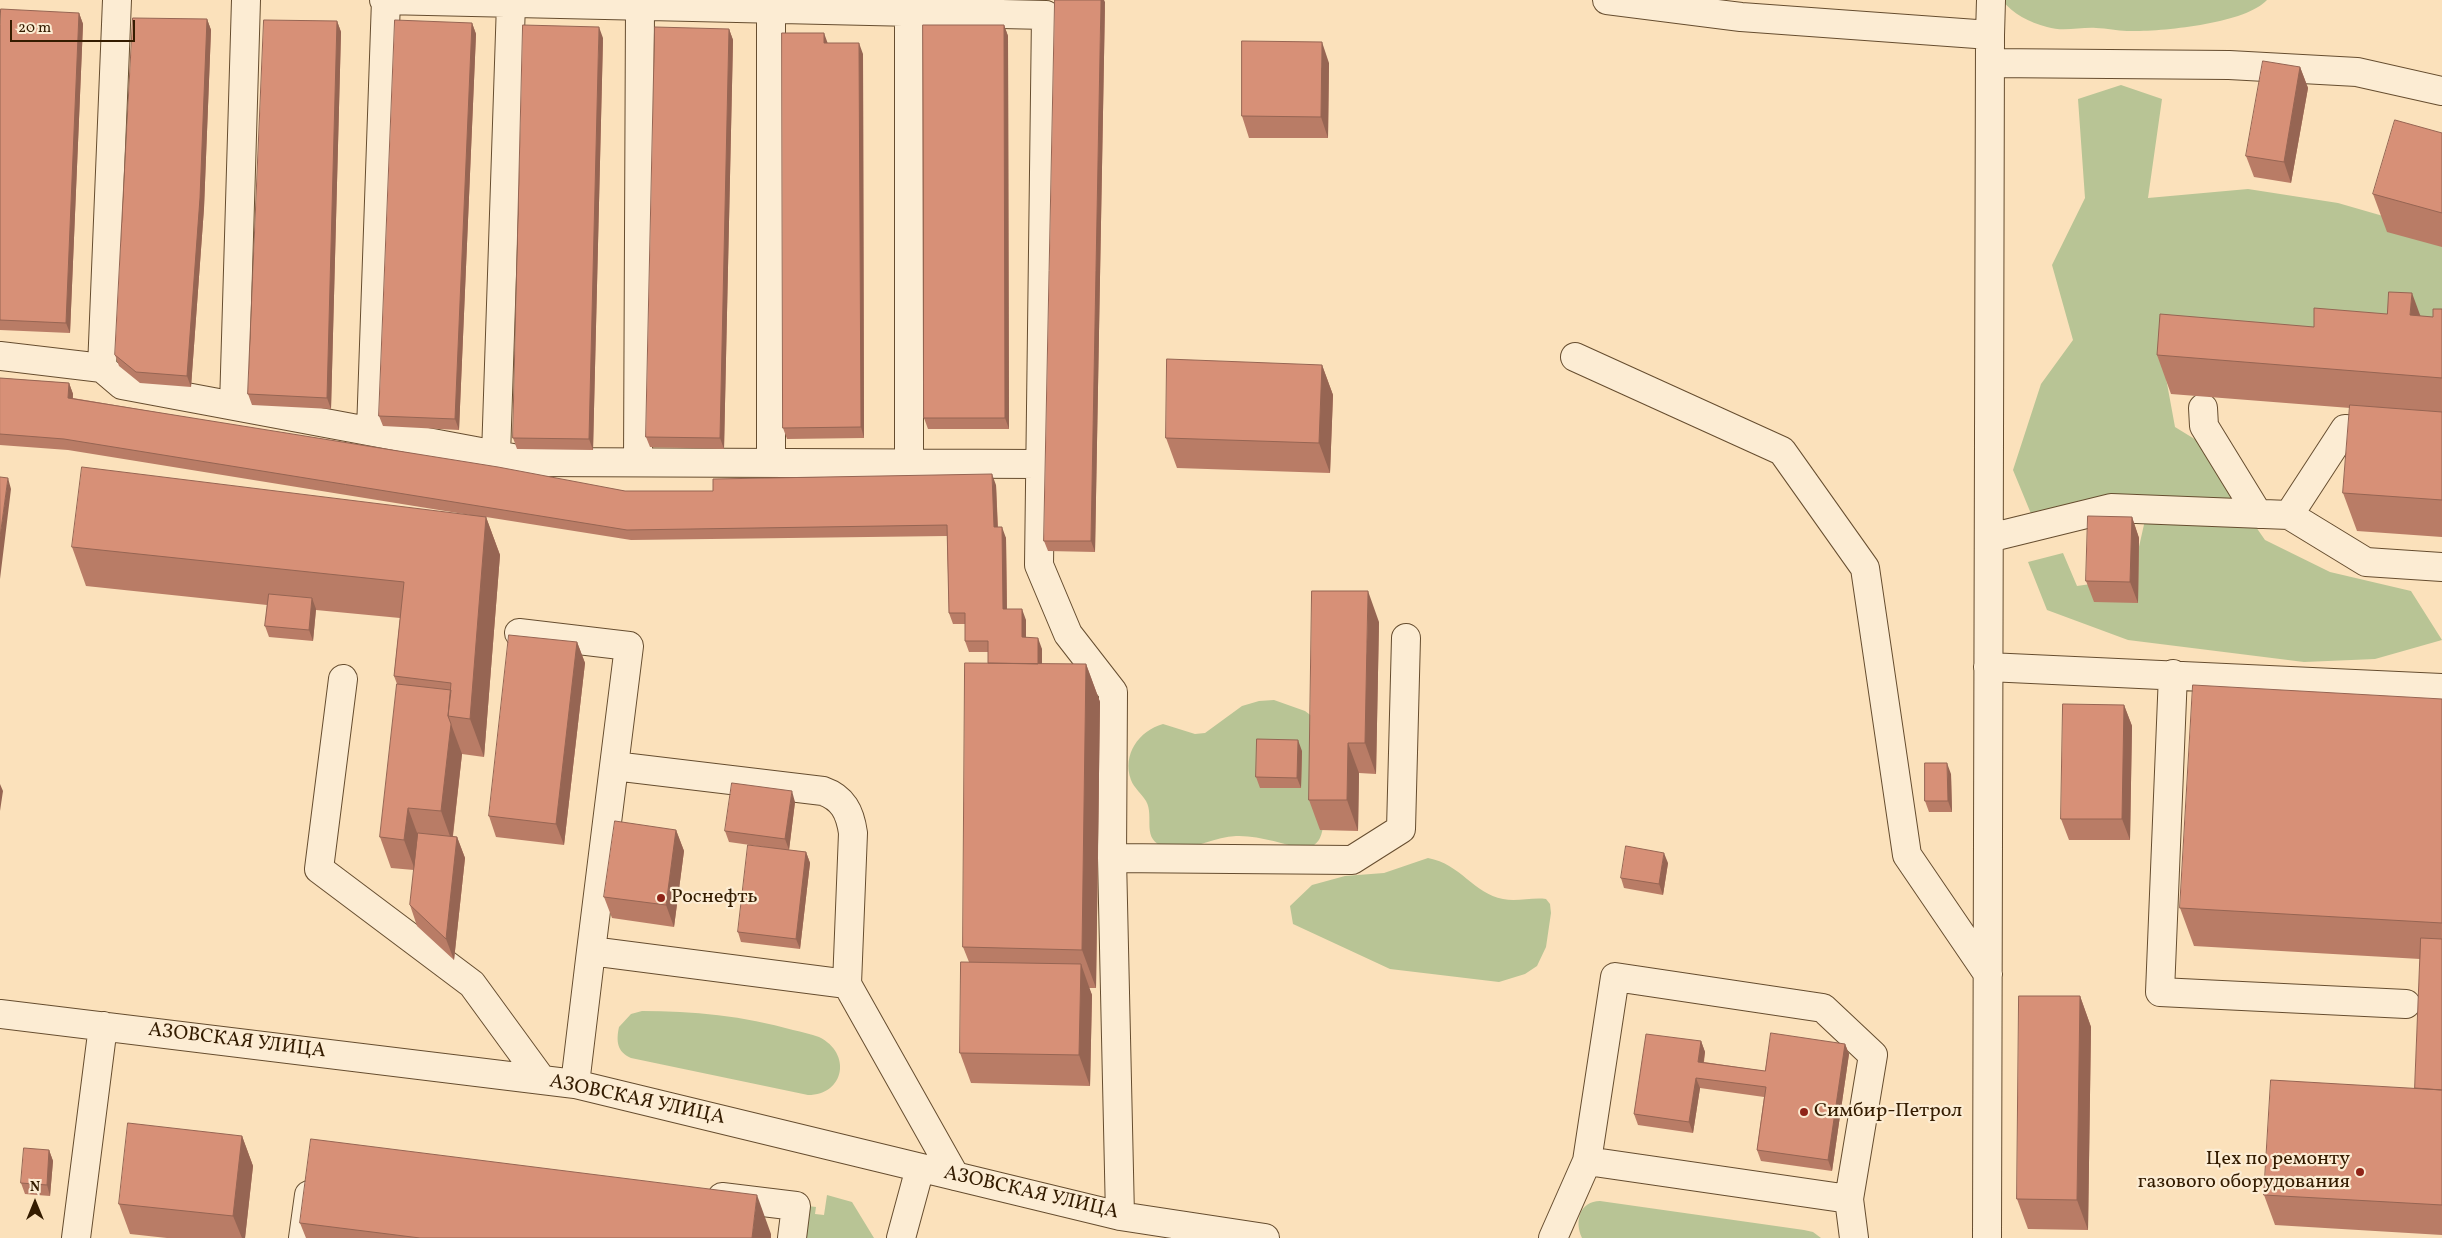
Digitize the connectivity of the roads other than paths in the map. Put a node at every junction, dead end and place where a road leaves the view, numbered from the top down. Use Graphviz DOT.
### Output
graph roads {
  1 [pos="117,0"];
  2 [pos="246,0"];
  3 [pos="385,0"];
  4 [pos="1607,0"];
  5 [pos="1991,0"];
  6 [pos="511,3"];
  7 [pos="640,6"];
  8 [pos="771,9"];
  9 [pos="909,12"];
  10 [pos="1990,36"];
  11 [pos="1990,62"];
  12 [pos="2442,91"];
  13 [pos="0,356"];
  14 [pos="1575,357"];
  15 [pos="102,368"];
  16 [pos="234,406"];
  17 [pos="2203,408"];
  18 [pos="371,431"];
  19 [pos="2442,435"];
  20 [pos="496,455"];
  21 [pos="638,462"];
  22 [pos="771,463"];
  23 [pos="909,463"];
  24 [pos="1040,464"];
  25 [pos="2258,514"];
  26 [pos="2290,515"];
  27 [pos="1989,538"];
  28 [pos="2442,566"];
  29 [pos="518,633"];
  30 [pos="1406,638"];
  31 [pos="1988,667"];
  32 [pos="2173,674"];
  33 [pos="343,679"];
  34 [pos="2442,688"];
  35 [pos="614,766"];
  36 [pos="1112,858"];
  37 [pos="591,951"];
  38 [pos="1988,974"];
  39 [pos="847,984"];
  40 [pos="2406,1004"];
  41 [pos="0,1014"];
  42 [pos="103,1026"];
  43 [pos="542,1080"];
  44 [pos="575,1084"];
  45 [pos="1587,1161"];
  46 [pos="920,1168"];
  47 [pos="312,1173"];
  48 [pos="955,1176"];
  49 [pos="698,1194"];
  50 [pos="1849,1199"];
  51 [pos="1120,1216"];
  52 [pos="76,1238"];
  53 [pos="303,1238"];
  54 [pos="792,1238"];
  55 [pos="901,1238"];
  56 [pos="1265,1238"];
  57 [pos="1553,1238"];
  58 [pos="1854,1238"];
  59 [pos="1987,1238"];
  1 -- 15 [label="street"];
  2 -- 16 [label="street"];
  3 -- 6 [label="street"];
  3 -- 18 [label="street"];
  4 -- 10 [label="street"];
  5 -- 10 [label="street"];
  6 -- 7 [label="street"];
  6 -- 20 [label="street"];
  7 -- 8 [label="street"];
  7 -- 21 [label="street"];
  8 -- 9 [label="street"];
  8 -- 22 [label="street"];
  9 -- 23 [label="street"];
  9 -- 24 [label="street"];
  10 -- 11 [label="street"];
  11 -- 12 [label="street"];
  11 -- 27 [label="street"];
  13 -- 15 [label="street"];
  14 -- 38 [label="street"];
  15 -- 16 [label="street"];
  16 -- 18 [label="street"];
  17 -- 25 [label="street"];
  18 -- 20 [label="street"];
  19 -- 26 [label="street"];
  20 -- 21 [label="street"];
  21 -- 22 [label="street"];
  22 -- 23 [label="street"];
  23 -- 24 [label="street"];
  24 -- 36 [label="street"];
  25 -- 26 [label="street"];
  25 -- 27 [label="street"];
  26 -- 28 [label="street"];
  27 -- 31 [label="street"];
  29 -- 35 [label="street"];
  30 -- 36 [label="street"];
  31 -- 32 [label="street"];
  31 -- 38 [label="street"];
  32 -- 34 [label="street"];
  32 -- 40 [label="street"];
  33 -- 43 [label="street"];
  35 -- 37 [label="street"];
  35 -- 39 [label="street"];
  36 -- 51 [label="street"];
  37 -- 39 [label="street"];
  37 -- 44 [label="street"];
  38 -- 59 [label="street"];
  39 -- 48 [label="street"];
  41 -- 42 [label="street, АЗОВСКАЯ УЛИЦА"];
  42 -- 43 [label="street, АЗОВСКАЯ УЛИЦА"];
  42 -- 52 [label="street"];
  43 -- 44 [label="street, АЗОВСКАЯ УЛИЦА"];
  44 -- 46 [label="street, АЗОВСКАЯ УЛИЦА"];
  45 -- 50 [label="street"];
  45 -- 50 [label="street"];
  45 -- 57 [label="street"];
  46 -- 48 [label="street, АЗОВСКАЯ УЛИЦА"];
  46 -- 55 [label="street"];
  47 -- 53 [label="street"];
  48 -- 51 [label="street, АЗОВСКАЯ УЛИЦА"];
  49 -- 54 [label="street"];
  50 -- 58 [label="street"];
  51 -- 56 [label="street, АЗОВСКАЯ УЛИЦА"];
}
